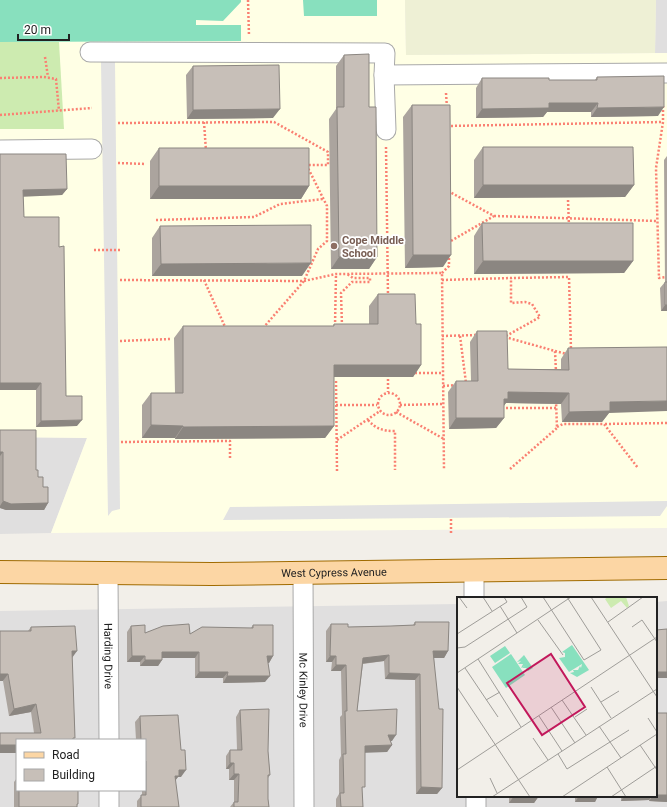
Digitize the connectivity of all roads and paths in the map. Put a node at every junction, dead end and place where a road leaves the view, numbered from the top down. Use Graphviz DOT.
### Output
graph roads {
  1 [pos="248,0"];
  2 [pos="90,52"];
  3 [pos="249,52"];
  4 [pos="45,57"];
  5 [pos="665,73"];
  6 [pos="446,74"];
  7 [pos="384,75"];
  8 [pos="0,78"];
  9 [pos="48,78"];
  10 [pos="92,108"];
  11 [pos="59,110"];
  12 [pos="447,111"];
  13 [pos="0,115"];
  14 [pos="118,122"];
  15 [pos="204,122"];
  16 [pos="663,122"];
  17 [pos="386,130"];
  18 [pos="447,133"];
  19 [pos="92,149"];
  20 [pos="0,150"];
  21 [pos="206,157"];
  22 [pos="118,163"];
  23 [pos="146,164"];
  24 [pos="448,184"];
  25 [pos="448,191"];
  26 [pos="448,198"];
  27 [pos="324,199"];
  28 [pos="568,200"];
  29 [pos="494,216"];
  30 [pos="569,217"];
  31 [pos="156,220"];
  32 [pos="657,221"];
  33 [pos="569,232"];
  34 [pos="448,235"];
  35 [pos="94,250"];
  36 [pos="120,250"];
  37 [pos="449,250"];
  38 [pos="442,273"];
  39 [pos="336,274"];
  40 [pos="347,274"];
  41 [pos="388,274"];
  42 [pos="511,278"];
  43 [pos="667,278"];
  44 [pos="120,280"];
  45 [pos="204,280"];
  46 [pos="442,280"];
  47 [pos="304,281"];
  48 [pos="388,301"];
  49 [pos="342,327"];
  50 [pos="263,328"];
  51 [pos="335,332"];
  52 [pos="229,335"];
  53 [pos="482,335"];
  54 [pos="442,336"];
  55 [pos="460,336"];
  56 [pos="504,337"];
  57 [pos="170,339"];
  58 [pos="120,341"];
  59 [pos="504,344"];
  60 [pos="555,351"];
  61 [pos="415,373"];
  62 [pos="443,373"];
  63 [pos="556,379"];
  64 [pos="388,380"];
  65 [pos="336,381"];
  66 [pos="443,386"];
  67 [pos="388,392"];
  68 [pos="556,400"];
  69 [pos="443,404"];
  70 [pos="332,405"];
  71 [pos="336,405"];
  72 [pos="377,405"];
  73 [pos="400,405"];
  74 [pos="506,408"];
  75 [pos="557,408"];
  76 [pos="380,411"];
  77 [pos="396,412"];
  78 [pos="368,420"];
  79 [pos="667,423"];
  80 [pos="604,424"];
  81 [pos="557,428"];
  82 [pos="444,439"];
  83 [pos="337,440"];
  84 [pos="121,442"];
  85 [pos="230,458"];
  86 [pos="638,468"];
  87 [pos="510,469"];
  88 [pos="395,470"];
  89 [pos="444,470"];
  90 [pos="337,471"];
  91 [pos="451,518"];
  92 [pos="451,533"];
  93 [pos="667,568"];
  94 [pos="474,570"];
  95 [pos="0,572"];
  96 [pos="303,572"];
  97 [pos="108,573"];
  98 [pos="474,597"];
  99 [pos="109,739"];
  100 [pos="109,791"];
  101 [pos="109,807"];
  102 [pos="304,807"];
  1 -- 3 [label="path"];
  2 -- 3 [label="street"];
  3 -- 7 [label="street"];
  4 -- 9 [label="path"];
  5 -- 6 [label="street"];
  5 -- 16 [label="path"];
  6 -- 7 [label="street"];
  6 -- 12 [label="path"];
  7 -- 17 [label="street"];
  8 -- 9 [label="path"];
  9 -- 11 [label="path"];
  10 -- 11 [label="path"];
  11 -- 13 [label="path"];
  14 -- 15 [label="path"];
  15 -- 21 [label="path"];
  15 -- 27 [label="path"];
  16 -- 18 [label="path"];
  16 -- 32 [label="path"];
  17 -- 41 [label="path"];
  19 -- 20 [label="street"];
  22 -- 23 [label="path"];
  24 -- 25 [label="path"];
  25 -- 26 [label="path"];
  25 -- 29 [label="path"];
  27 -- 31 [label="path"];
  27 -- 47 [label="path"];
  28 -- 30 [label="path"];
  29 -- 30 [label="path"];
  29 -- 34 [label="path"];
  30 -- 32 [label="path"];
  30 -- 33 [label="path"];
  32 -- 43 [label="path"];
  35 -- 36 [label="path"];
  37 -- 38 [label="path"];
  38 -- 41 [label="path"];
  38 -- 46 [label="path"];
  39 -- 40 [label="path"];
  39 -- 47 [label="path"];
  39 -- 51 [label="path"];
  40 -- 41 [label="path"];
  40 -- 49 [label="path"];
  41 -- 48 [label="path"];
  42 -- 46 [label="path"];
  42 -- 56 [label="path"];
  42 -- 60 [label="path"];
  44 -- 45 [label="path"];
  45 -- 47 [label="path"];
  45 -- 52 [label="path"];
  46 -- 54 [label="path"];
  47 -- 50 [label="path"];
  53 -- 55 [label="path"];
  54 -- 55 [label="path"];
  54 -- 62 [label="path"];
  55 -- 66 [label="path"];
  56 -- 59 [label="path"];
  56 -- 60 [label="path"];
  57 -- 58 [label="path"];
  60 -- 63 [label="path"];
  61 -- 62 [label="path"];
  62 -- 66 [label="path"];
  64 -- 67 [label="path"];
  65 -- 71 [label="path"];
  66 -- 69 [label="path"];
  67 -- 72 [label="path"];
  67 -- 73 [label="path"];
  68 -- 75 [label="path"];
  69 -- 73 [label="path"];
  69 -- 82 [label="path"];
  70 -- 71 [label="path"];
  71 -- 72 [label="path"];
  71 -- 83 [label="path"];
  72 -- 76 [label="path"];
  73 -- 77 [label="path"];
  74 -- 75 [label="path"];
  75 -- 81 [label="path"];
  76 -- 77 [label="path"];
  76 -- 78 [label="path"];
  77 -- 82 [label="path"];
  78 -- 83 [label="path"];
  78 -- 88 [label="path"];
  79 -- 80 [label="path"];
  80 -- 81 [label="path"];
  80 -- 86 [label="path"];
  81 -- 87 [label="path"];
  82 -- 89 [label="path"];
  83 -- 90 [label="path"];
  84 -- 85 [label="path"];
  91 -- 92 [label="path"];
  93 -- 94 [label="main road, West Cypress Avenue"];
  94 -- 96 [label="main road, West Cypress Avenue"];
  94 -- 98 [label="street"];
  95 -- 97 [label="main road, West Cypress Avenue"];
  96 -- 97 [label="main road, West Cypress Avenue"];
  96 -- 102 [label="street, Mc Kinley Drive"];
  97 -- 99 [label="street, Harding Drive"];
  100 -- 101 [label="street"];
}
